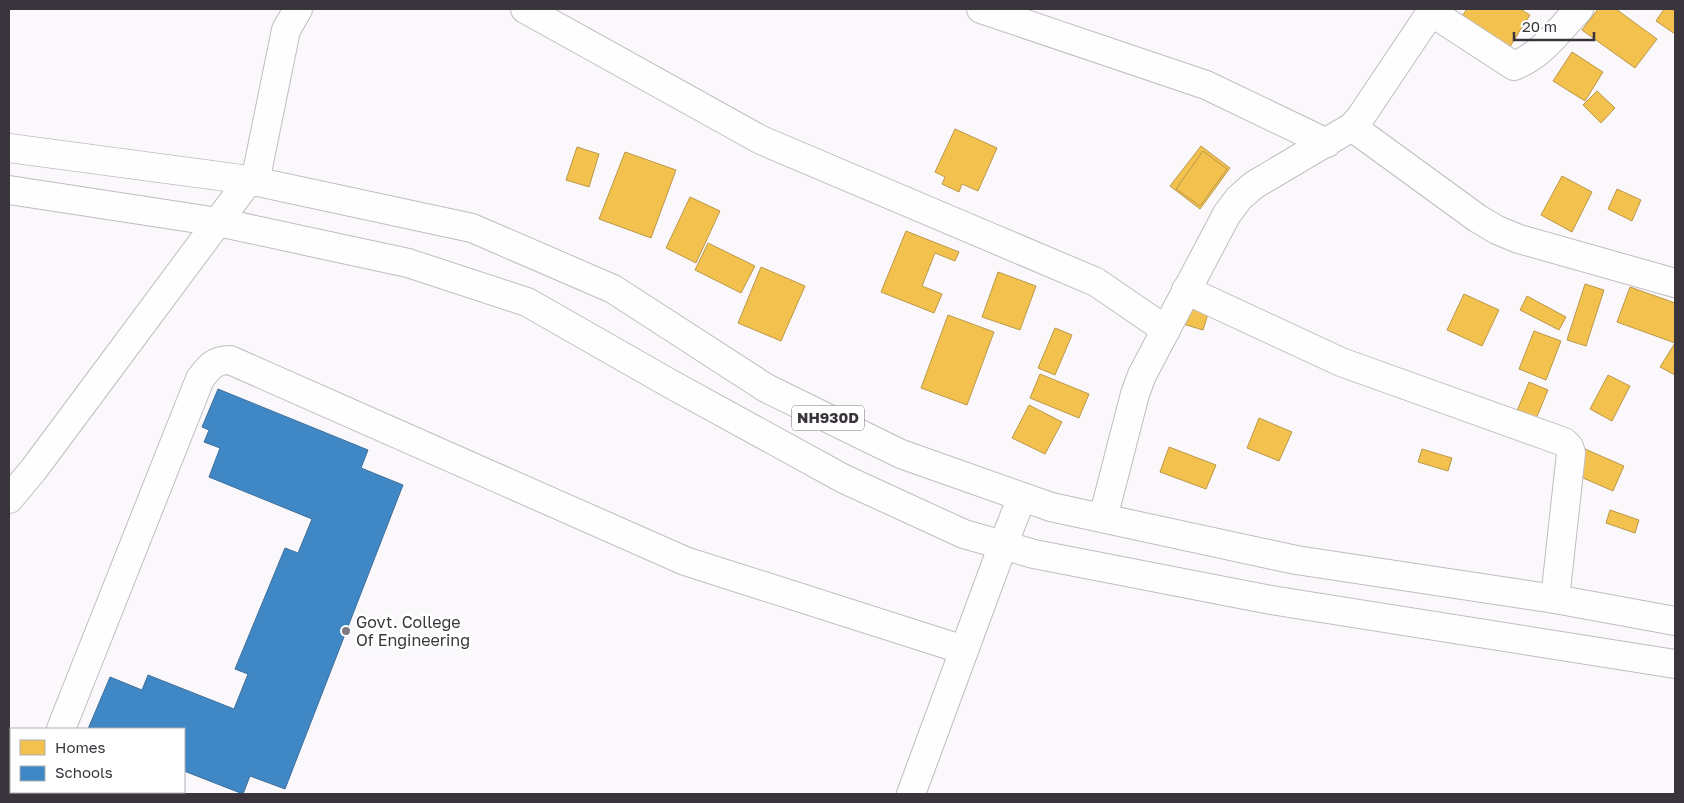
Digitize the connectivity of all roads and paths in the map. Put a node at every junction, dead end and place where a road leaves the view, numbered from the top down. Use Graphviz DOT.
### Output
graph roads {
  1 [pos="298,9"];
  2 [pos="525,9"];
  3 [pos="981,9"];
  4 [pos="1579,9"];
  5 [pos="1432,10"];
  6 [pos="1352,127"];
  7 [pos="1328,143"];
  8 [pos="9,148"];
  9 [pos="252,181"];
  10 [pos="9,190"];
  11 [pos="218,222"];
  12 [pos="1675,283"];
  13 [pos="1186,290"];
  14 [pos="1166,330"];
  15 [pos="1022,497"];
  16 [pos="9,499"];
  17 [pos="1103,518"];
  18 [pos="1003,545"];
  19 [pos="1555,599"];
  20 [pos="1675,621"];
  21 [pos="964,650"];
  22 [pos="1675,664"];
  23 [pos="61,728"];
  24 [pos="911,794"];
  1 -- 9 [label="main road"];
  2 -- 14 [label="main road"];
  3 -- 7 [label="main road"];
  4 -- 5 [label="main road"];
  5 -- 6 [label="main road"];
  6 -- 7 [label="main road"];
  6 -- 12 [label="main road"];
  7 -- 13 [label="main road"];
  8 -- 9 [label="main road, NH930D"];
  9 -- 11 [label="main road"];
  9 -- 15 [label="main road, NH930D"];
  10 -- 11 [label="main road, NH930D"];
  11 -- 16 [label="main road"];
  11 -- 18 [label="main road, NH930D"];
  13 -- 14 [label="main road"];
  13 -- 19 [label="main road"];
  14 -- 17 [label="main road"];
  15 -- 17 [label="main road, NH930D"];
  15 -- 18 [label="main road"];
  17 -- 19 [label="main road, NH930D"];
  18 -- 21 [label="main road"];
  18 -- 22 [label="main road, NH930D"];
  19 -- 20 [label="main road, NH930D"];
  21 -- 23 [label="main road"];
  21 -- 24 [label="main road"];
}
